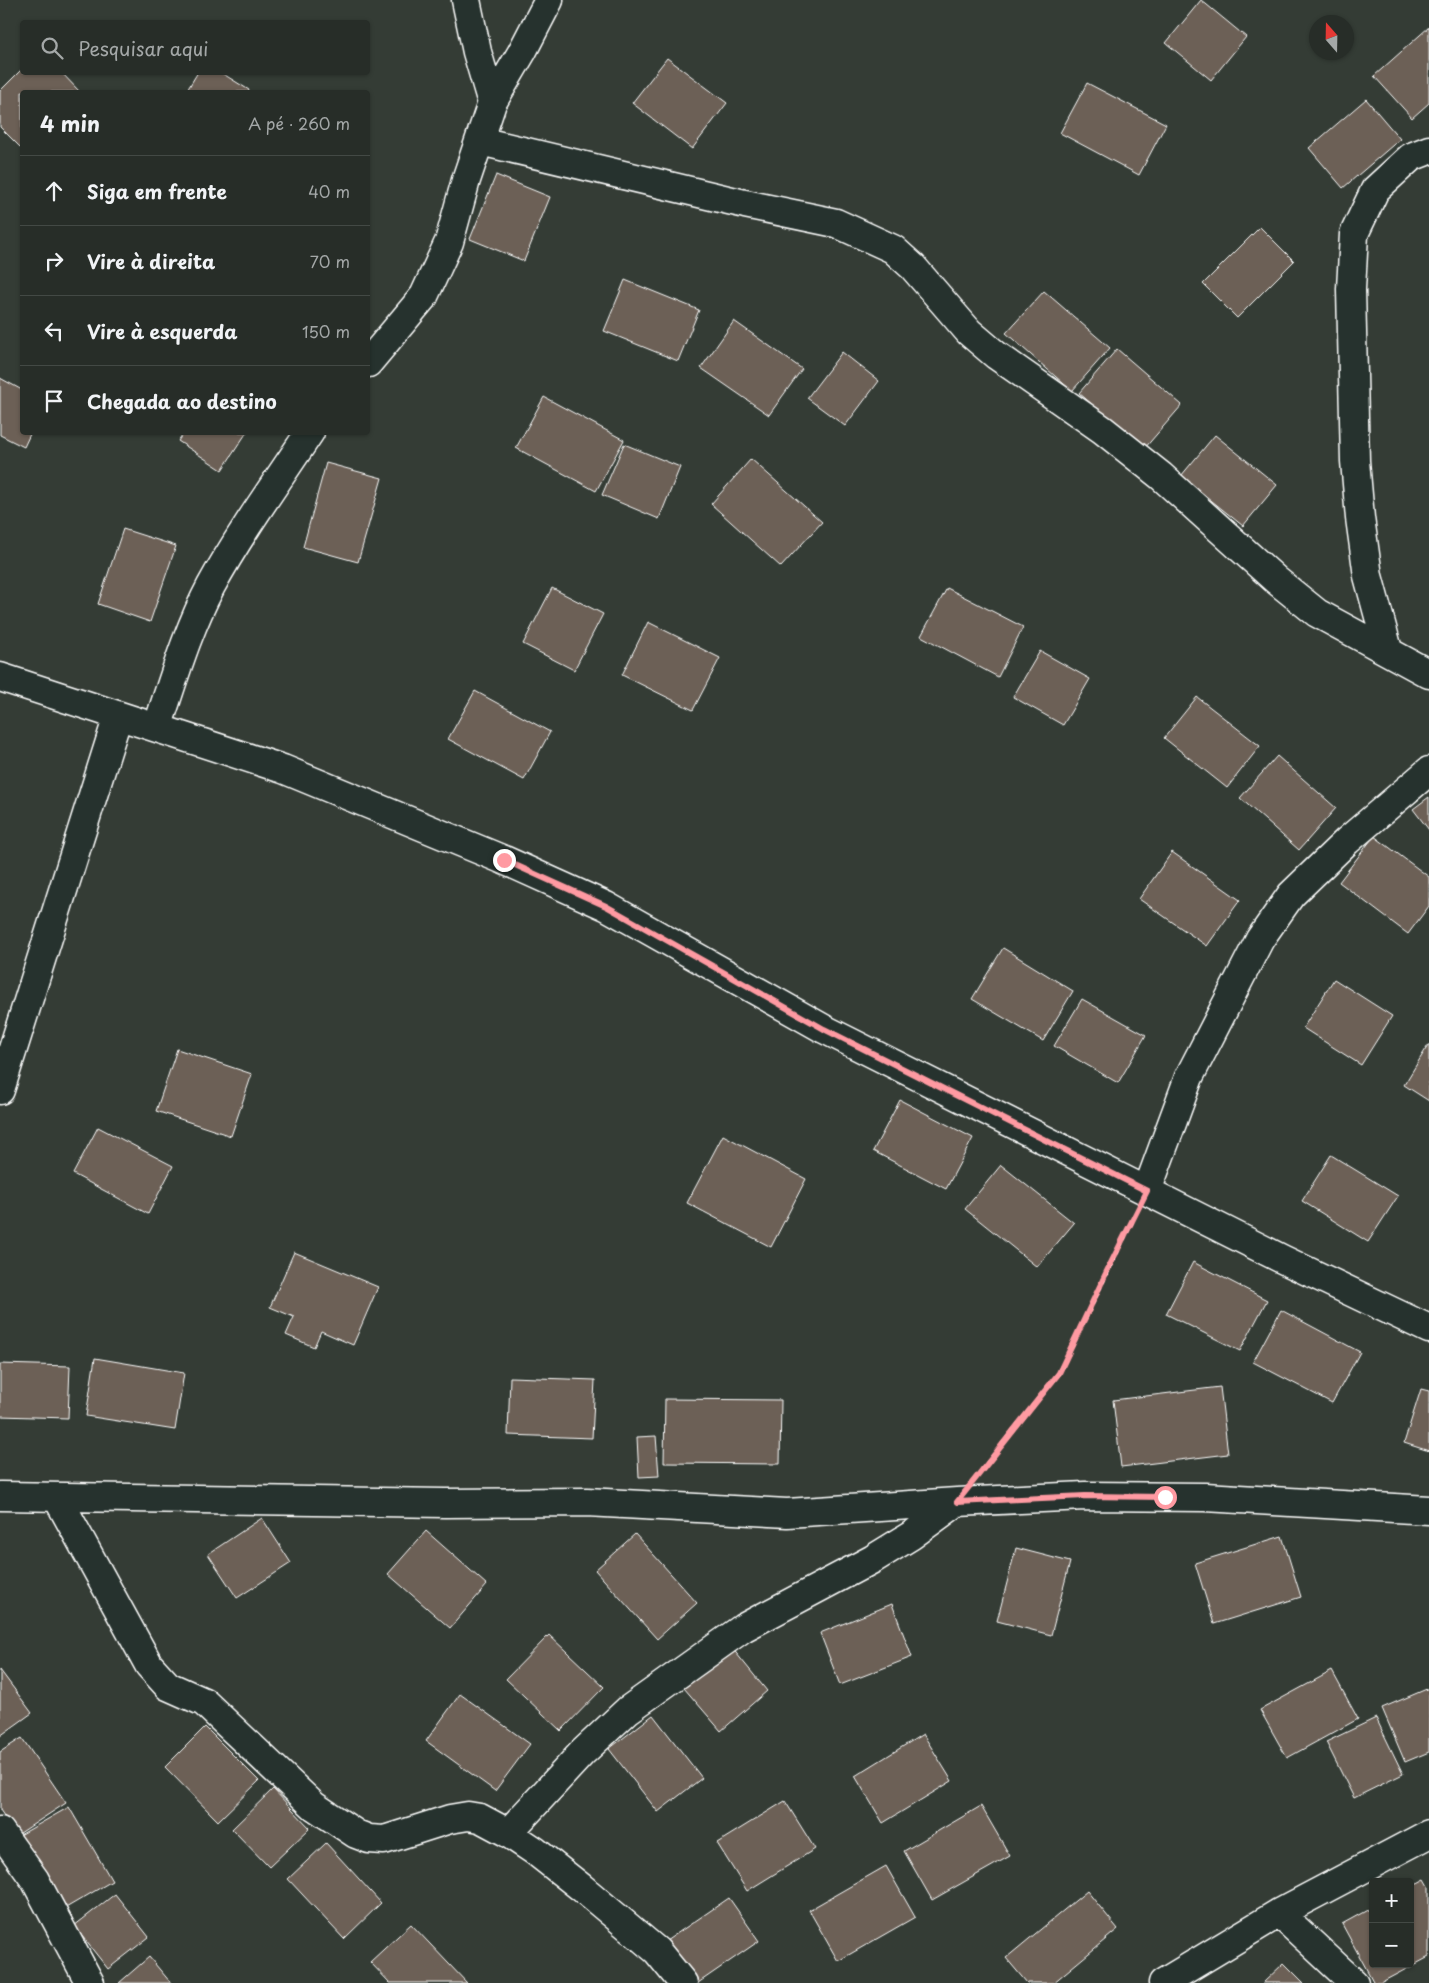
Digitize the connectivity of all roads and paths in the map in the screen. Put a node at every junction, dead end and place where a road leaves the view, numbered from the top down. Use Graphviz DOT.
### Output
graph roads {
  1 [pos="466,0"];
  2 [pos="550,0"];
  3 [pos="492,102"];
  4 [pos="480,141"];
  5 [pos="1429,150"];
  6 [pos="370,361"];
  7 [pos="308,435"];
  8 [pos="1388,650"];
  9 [pos="1429,674"];
  10 [pos="0,677"];
  11 [pos="118,716"];
  12 [pos="157,728"];
  13 [pos="1429,771"];
  14 [pos="0,1090"];
  15 [pos="1147,1191"];
  16 [pos="1429,1330"];
  17 [pos="0,1496"];
  18 [pos="57,1497"];
  19 [pos="957,1502"];
  20 [pos="1429,1510"];
  21 [pos="0,1831"];
  22 [pos="508,1833"];
  23 [pos="1429,1834"];
  24 [pos="1279,1913"];
  25 [pos="90,1983"];
  26 [pos="683,1983"];
  27 [pos="1163,1983"];
  28 [pos="1354,1983"];
  1 -- 3 [label="street"];
  2 -- 3 [label="street"];
  3 -- 4 [label="street"];
  4 -- 6 [label="street"];
  4 -- 8 [label="street"];
  5 -- 8 [label="street"];
  7 -- 12 [label="street"];
  8 -- 9 [label="street"];
  10 -- 11 [label="street"];
  11 -- 12 [label="street"];
  11 -- 14 [label="street"];
  12 -- 15 [label="street"];
  13 -- 15 [label="street"];
  15 -- 16 [label="street"];
  15 -- 19 [label="path"];
  17 -- 18 [label="street"];
  18 -- 19 [label="street"];
  18 -- 22 [label="street"];
  19 -- 20 [label="street"];
  19 -- 22 [label="street"];
  21 -- 25 [label="street"];
  22 -- 26 [label="street"];
  23 -- 24 [label="street"];
  24 -- 27 [label="street"];
  24 -- 28 [label="street"];
}
